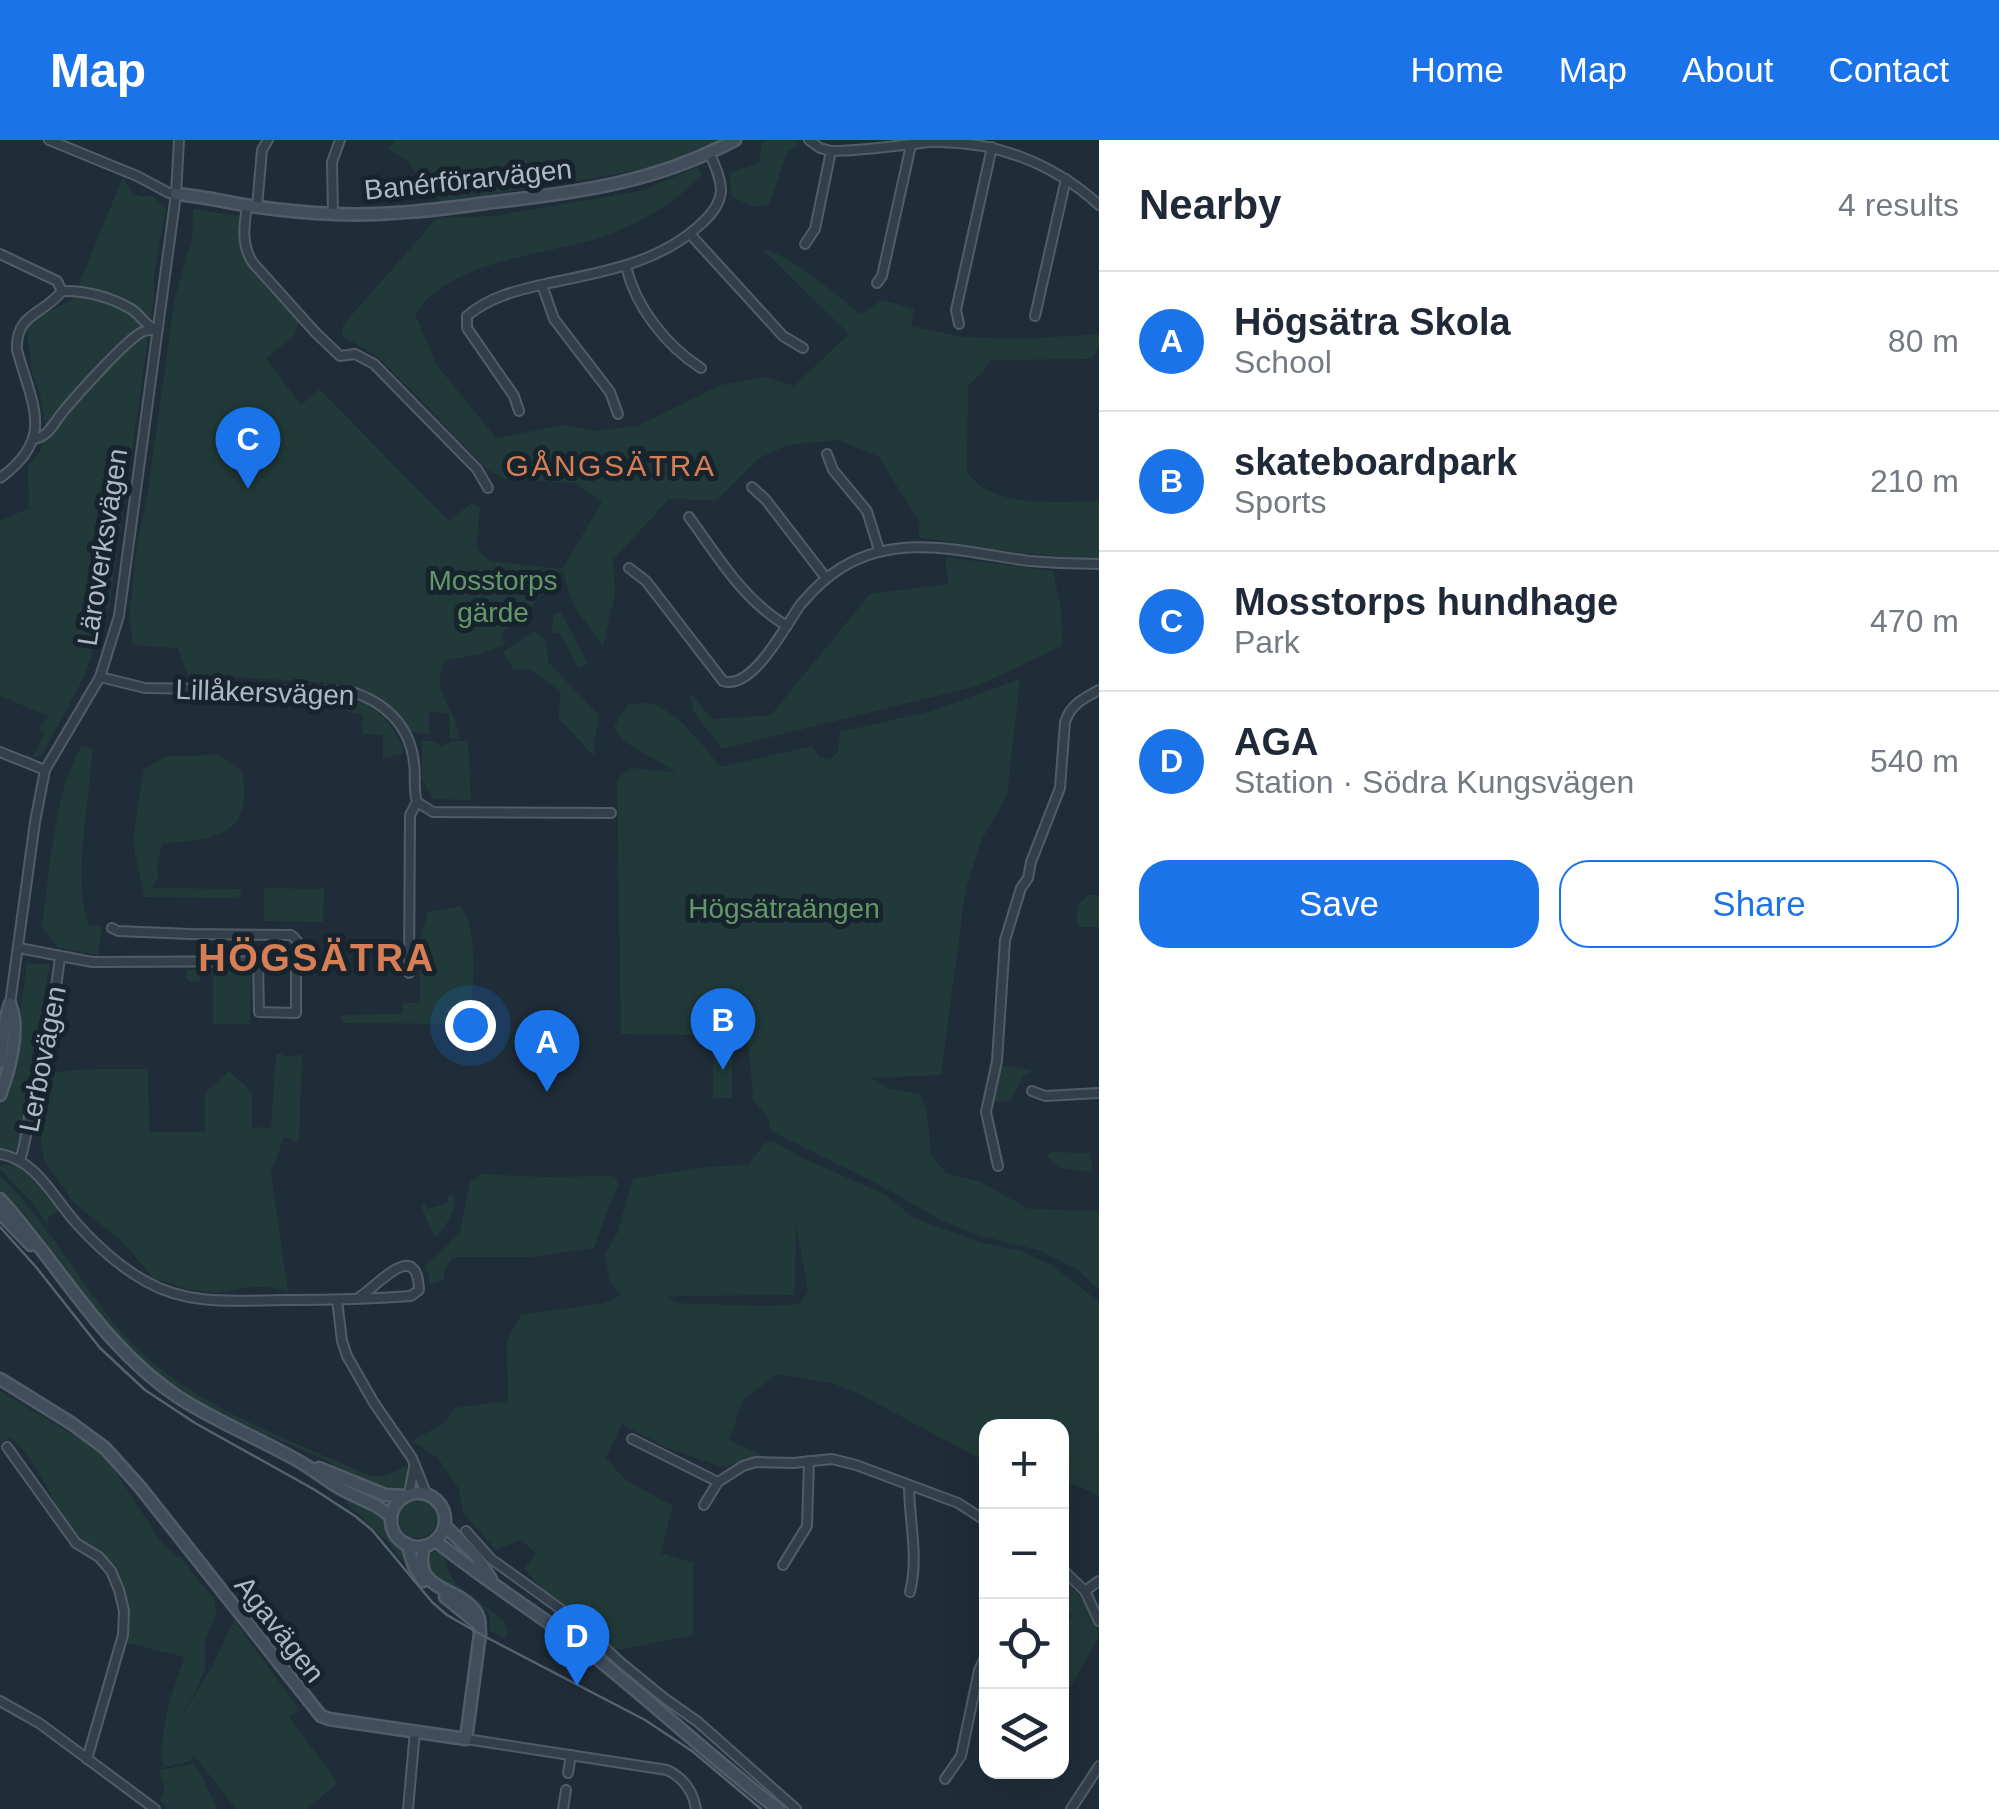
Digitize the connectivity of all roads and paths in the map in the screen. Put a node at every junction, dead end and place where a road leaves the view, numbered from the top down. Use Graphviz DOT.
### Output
graph roads {
  1 [pos="49,140"];
  2 [pos="179,140"];
  3 [pos="257,140"];
  4 [pos="268,140"];
  5 [pos="340,140"];
  6 [pos="735,140"];
  7 [pos="809,140"];
  8 [pos="62,142"];
  9 [pos="911,145"];
  10 [pos="992,147"];
  11 [pos="262,150"];
  12 [pos="831,151"];
  13 [pos="710,154"];
  14 [pos="1066,179"];
  15 [pos="176,194"];
  16 [pos="1099,204"];
  17 [pos="252,206"];
  18 [pos="333,214"];
  19 [pos="690,234"];
  20 [pos="805,244"];
  21 [pos="0,254"];
  22 [pos="626,266"];
  23 [pos="876,283"];
  24 [pos="542,285"];
  25 [pos="62,291"];
  26 [pos="1034,316"];
  27 [pos="959,324"];
  28 [pos="157,330"];
  29 [pos="803,348"];
  30 [pos="701,368"];
  31 [pos="519,412"];
  32 [pos="618,414"];
  33 [pos="34,439"];
  34 [pos="828,454"];
  35 [pos="0,478"];
  36 [pos="752,487"];
  37 [pos="488,488"];
  38 [pos="690,517"];
  39 [pos="880,550"];
  40 [pos="1099,564"];
  41 [pos="629,568"];
  42 [pos="826,578"];
  43 [pos="786,626"];
  44 [pos="100,677"];
  45 [pos="1099,690"];
  46 [pos="0,752"];
  47 [pos="45,770"];
  48 [pos="418,802"];
  49 [pos="611,813"];
  50 [pos="112,928"];
  51 [pos="19,948"];
  52 [pos="60,957"];
  53 [pos="296,961"];
  54 [pos="258,962"];
  55 [pos="409,973"];
  56 [pos="5,1004"];
  57 [pos="0,1062"];
  58 [pos="1032,1091"];
  59 [pos="1099,1094"];
  60 [pos="0,1095"];
  61 [pos="0,1158"];
  62 [pos="20,1160"];
  63 [pos="998,1166"];
  64 [pos="0,1199"];
  65 [pos="0,1213"];
  66 [pos="59,1275"];
  67 [pos="358,1298"];
  68 [pos="337,1300"];
  69 [pos="0,1379"];
  70 [pos="632,1439"];
  71 [pos="7,1447"];
  72 [pos="299,1461"];
  73 [pos="809,1461"];
  74 [pos="414,1467"];
  75 [pos="718,1482"];
  76 [pos="909,1485"];
  77 [pos="426,1493"];
  78 [pos="408,1495"];
  79 [pos="704,1505"];
  80 [pos="391,1517"];
  81 [pos="979,1517"];
  82 [pos="445,1526"];
  83 [pos="466,1531"];
  84 [pos="407,1544"];
  85 [pos="430,1544"];
  86 [pos="783,1565"];
  87 [pos="1069,1576"];
  88 [pos="1099,1581"];
  89 [pos="494,1584"];
  90 [pos="1086,1591"];
  91 [pos="910,1592"];
  92 [pos="1099,1621"];
  93 [pos="479,1624"];
  94 [pos="979,1670"];
  95 [pos="0,1701"];
  96 [pos="415,1731"];
  97 [pos="466,1739"];
  98 [pos="571,1755"];
  99 [pos="87,1759"];
  100 [pos="1099,1766"];
  101 [pos="568,1773"];
  102 [pos="945,1779"];
  103 [pos="566,1790"];
  104 [pos="155,1809"];
  105 [pos="408,1809"];
  106 [pos="562,1809"];
  107 [pos="696,1809"];
  108 [pos="778,1809"];
  109 [pos="796,1809"];
  110 [pos="1071,1809"];
  1 -- 8 [label="street"];
  2 -- 15 [label="street, Läroverksvägen"];
  3 -- 11 [label="street"];
  4 -- 11 [label="street"];
  5 -- 18 [label="street"];
  6 -- 13 [label="street, Banérförarvägen"];
  7 -- 12 [label="street"];
  8 -- 15 [label="street"];
  9 -- 10 [label="street"];
  9 -- 12 [label="street"];
  9 -- 23 [label="street"];
  10 -- 14 [label="street"];
  10 -- 27 [label="street"];
  11 -- 17 [label="street"];
  12 -- 20 [label="street"];
  13 -- 18 [label="street, Banérförarvägen"];
  13 -- 19 [label="street"];
  14 -- 16 [label="street"];
  14 -- 26 [label="street"];
  15 -- 17 [label="street, Banérförarvägen"];
  15 -- 28 [label="street, Läroverksvägen"];
  17 -- 18 [label="street, Banérförarvägen"];
  17 -- 37 [label="street"];
  19 -- 22 [label="street"];
  19 -- 29 [label="street"];
  21 -- 25 [label="street"];
  22 -- 24 [label="street"];
  22 -- 30 [label="street"];
  24 -- 31 [label="street"];
  24 -- 32 [label="street"];
  25 -- 28 [label="street"];
  25 -- 33 [label="street"];
  28 -- 33 [label="street"];
  28 -- 44 [label="street, Läroverksvägen"];
  33 -- 35 [label="street"];
  34 -- 39 [label="street"];
  36 -- 42 [label="street"];
  38 -- 43 [label="street"];
  39 -- 40 [label="street"];
  39 -- 42 [label="street"];
  41 -- 43 [label="street"];
  42 -- 43 [label="street"];
  44 -- 47 [label="street, Läroverksvägen"];
  44 -- 48 [label="street, Lillåkersvägen"];
  45 -- 63 [label="street"];
  46 -- 47 [label="street"];
  47 -- 51 [label="street, Läroverksvägen"];
  48 -- 49 [label="street"];
  48 -- 55 [label="street, Lillåkersvägen"];
  50 -- 53 [label="street"];
  51 -- 52 [label="street"];
  51 -- 56 [label="street, Läroverksvägen"];
  52 -- 54 [label="street"];
  52 -- 62 [label="street, Lerbovägen"];
  53 -- 54 [label="street"];
  53 -- 54 [label="street"];
  56 -- 57 [label="street, Läroverksvägen"];
  56 -- 60 [label="street, Läroverksvägen"];
  58 -- 59 [label="street"];
  61 -- 62 [label="street, Lerbovägen"];
  62 -- 68 [label="street, Lerbovägen"];
  64 -- 66 [label="street"];
  65 -- 66 [label="street"];
  66 -- 72 [label="street"];
  67 -- 67 [label="street, Lerbovägen"];
  67 -- 68 [label="street, Lerbovägen"];
  68 -- 74 [label="street"];
  69 -- 96 [label="street, Agavägen"];
  70 -- 75 [label="street"];
  71 -- 99 [label="street"];
  72 -- 78 [label="street"];
  72 -- 80 [label="street"];
  73 -- 75 [label="street"];
  73 -- 76 [label="street"];
  73 -- 86 [label="street"];
  74 -- 77 [label="street"];
  74 -- 78 [label="street"];
  75 -- 79 [label="street"];
  76 -- 81 [label="street"];
  76 -- 91 [label="street"];
  77 -- 78 [label="street"];
  77 -- 82 [label="street"];
  78 -- 80 [label="street"];
  80 -- 84 [label="street"];
  82 -- 85 [label="street"];
  82 -- 89 [label="street"];
  83 -- 109 [label="street"];
  84 -- 85 [label="street"];
  84 -- 93 [label="street"];
  85 -- 89 [label="street"];
  85 -- 93 [label="street"];
  87 -- 90 [label="street"];
  88 -- 90 [label="street"];
  89 -- 108 [label="street"];
  90 -- 92 [label="street"];
  93 -- 97 [label="street"];
  94 -- 102 [label="street"];
  95 -- 99 [label="street"];
  96 -- 97 [label="street, Agavägen"];
  96 -- 105 [label="street"];
  97 -- 98 [label="street, Agavägen"];
  98 -- 101 [label="street"];
  98 -- 107 [label="street, Agavägen"];
  99 -- 104 [label="street"];
  100 -- 110 [label="street"];
  103 -- 106 [label="street"];
}
